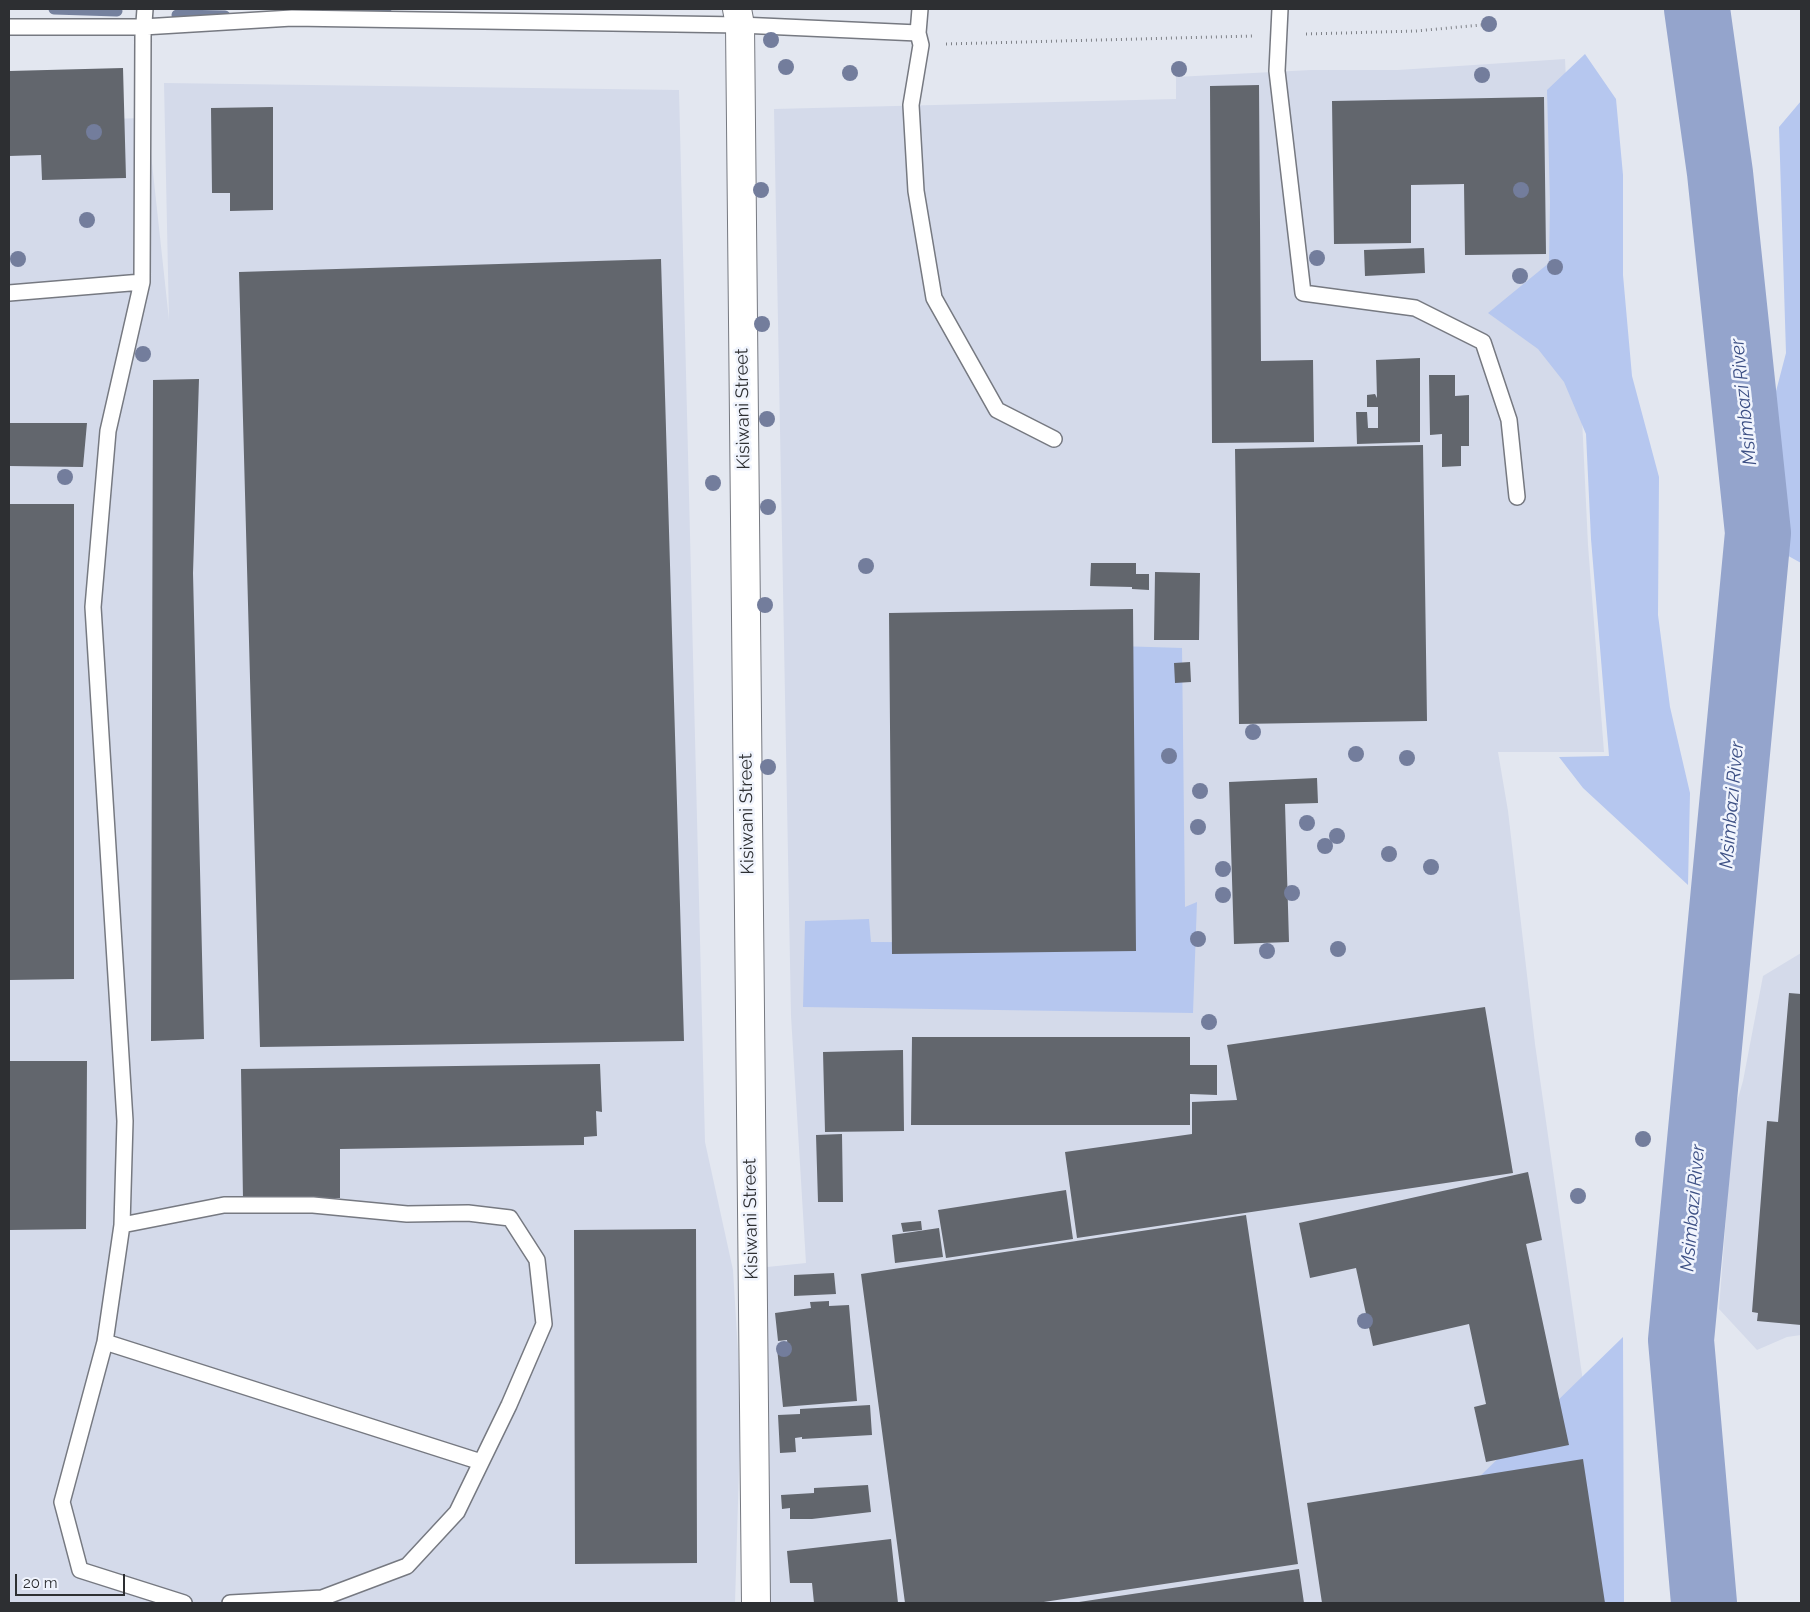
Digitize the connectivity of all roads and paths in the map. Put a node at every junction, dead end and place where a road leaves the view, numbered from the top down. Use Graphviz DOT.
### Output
graph roads {
  1 [pos="145,9"];
  2 [pos="920,9"];
  3 [pos="1280,9"];
  4 [pos="738,17"];
  5 [pos="9,27"];
  6 [pos="143,27"];
  7 [pos="918,33"];
  8 [pos="142,282"];
  9 [pos="9,293"];
  10 [pos="1054,439"];
  11 [pos="1517,497"];
  12 [pos="122,1225"];
  13 [pos="105,1342"];
  14 [pos="481,1462"];
  15 [pos="184,1603"];
  16 [pos="230,1603"];
  17 [pos="756,1603"];
  1 -- 6 [label="lane"];
  2 -- 7 [label="lane"];
  3 -- 11 [label="lane"];
  4 -- 6 [label="lane"];
  4 -- 7 [label="lane"];
  4 -- 17 [label="street, Kisiwani Street"];
  5 -- 6 [label="lane"];
  6 -- 8 [label="lane"];
  7 -- 10 [label="lane"];
  8 -- 9 [label="lane"];
  8 -- 12 [label="lane"];
  12 -- 13 [label="lane"];
  12 -- 14 [label="lane"];
  13 -- 14 [label="lane"];
  13 -- 15 [label="lane"];
  14 -- 16 [label="lane"];
}
